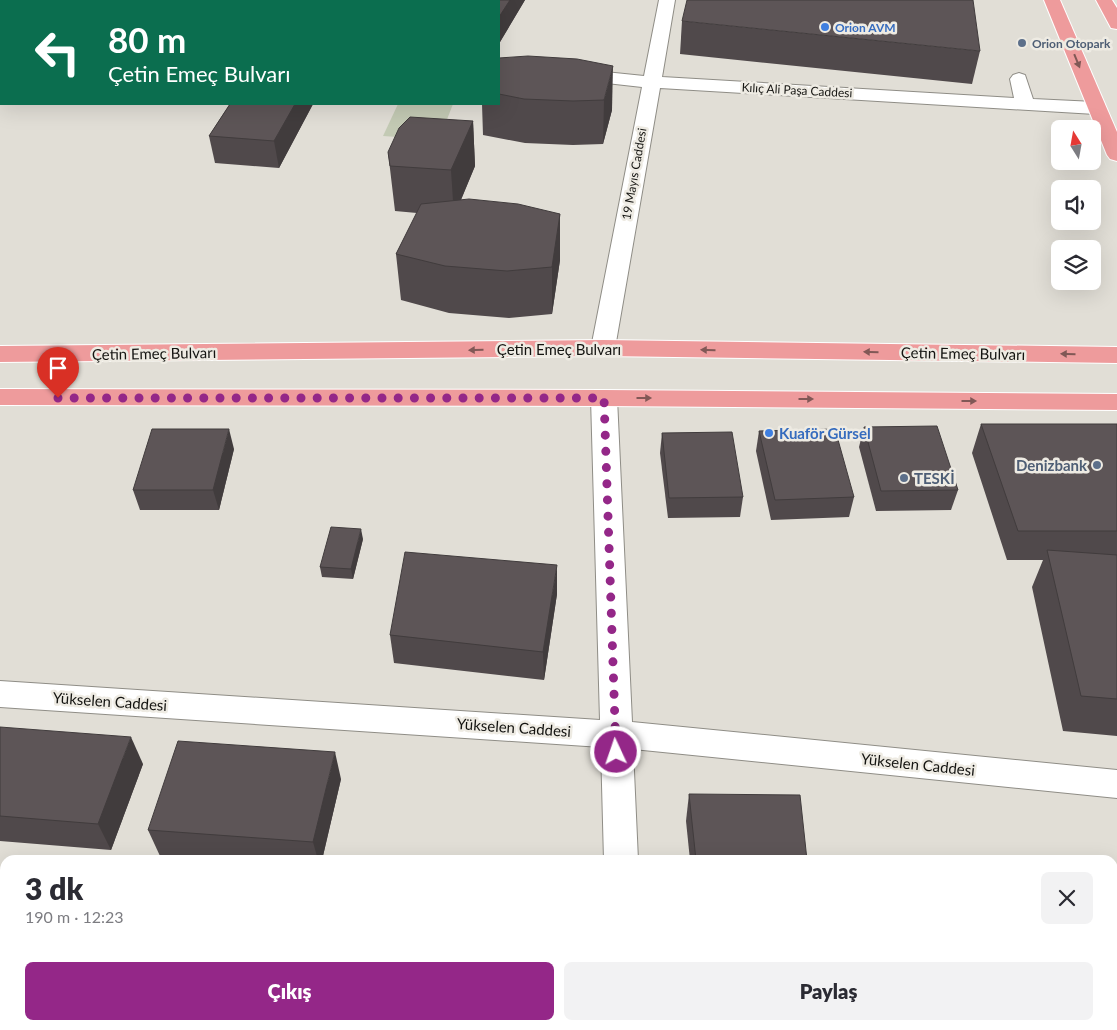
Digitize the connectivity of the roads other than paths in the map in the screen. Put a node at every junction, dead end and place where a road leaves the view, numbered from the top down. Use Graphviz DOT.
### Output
graph roads {
  1 [pos="667,0"];
  2 [pos="1052,0"];
  3 [pos="1104,0"];
  4 [pos="1117,24"];
  5 [pos="500,66"];
  6 [pos="1019,79"];
  7 [pos="651,82"];
  8 [pos="1025,104"];
  9 [pos="1095,108"];
  10 [pos="1117,155"];
  11 [pos="603,348"];
  12 [pos="0,354"];
  13 [pos="1117,354"];
  14 [pos="0,397"];
  15 [pos="604,398"];
  16 [pos="1117,402"];
  17 [pos="0,694"];
  18 [pos="615,734"];
  19 [pos="1117,784"];
  20 [pos="620,855"];
  1 -- 7 [label="street, 19 Mayıs Caddesi"];
  2 -- 9 [label="main road, one-way"];
  3 -- 4 [label="main road"];
  5 -- 7 [label="street, Kılıç Ali Paşa Caddesi"];
  6 -- 8 [label="street"];
  7 -- 8 [label="street, Kılıç Ali Paşa Caddesi"];
  7 -- 11 [label="street, 19 Mayıs Caddesi"];
  8 -- 9 [label="street, Kılıç Ali Paşa Caddesi"];
  9 -- 10 [label="main road"];
  11 -- 12 [label="main road, Çetin Emeç Bulvarı, one-way"];
  13 -- 11 [label="main road, Çetin Emeç Bulvarı, one-way"];
  14 -- 15 [label="main road"];
  15 -- 16 [label="main road, one-way"];
  15 -- 18 [label="street"];
  17 -- 18 [label="street, Yükselen Caddesi"];
  18 -- 19 [label="street, Yükselen Caddesi"];
  18 -- 20 [label="street"];
}
